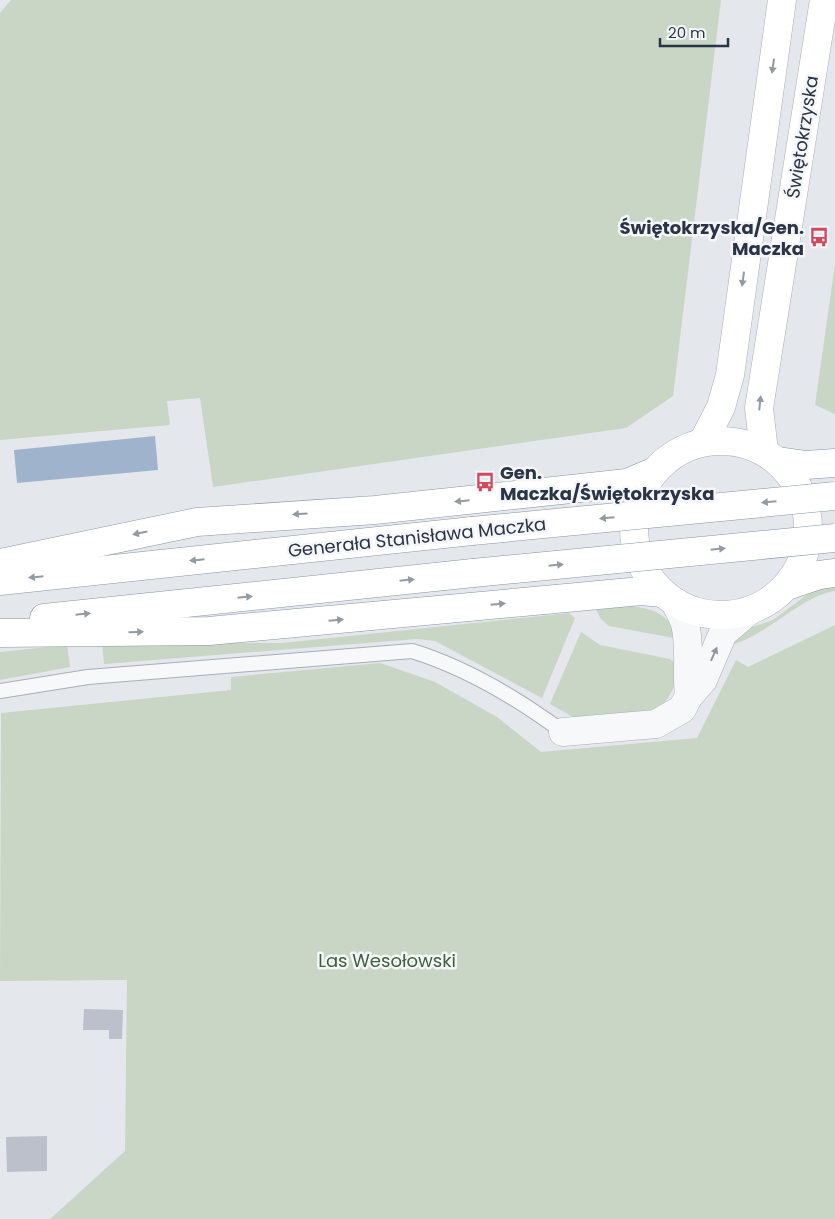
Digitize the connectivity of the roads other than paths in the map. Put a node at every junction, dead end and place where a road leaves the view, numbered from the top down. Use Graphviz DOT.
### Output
graph roads {
  1 [pos="782,0"];
  2 [pos="827,10"];
  3 [pos="703,442"];
  4 [pos="771,456"];
  5 [pos="835,463"];
  6 [pos="655,471"];
  7 [pos="835,496"];
  8 [pos="835,538"];
  9 [pos="0,563"];
  10 [pos="835,573"];
  11 [pos="0,581"];
  12 [pos="788,586"];
  13 [pos="669,598"];
  14 [pos="749,611"];
  15 [pos="0,622"];
  16 [pos="0,634"];
  17 [pos="0,691"];
  18 [pos="689,696"];
  19 [pos="563,732"];
  1 -- 3 [label="main road, one-way"];
  4 -- 2 [label="main road, Świętokrzyska, one-way"];
  3 -- 4 [label="main road"];
  3 -- 6 [label="main road"];
  4 -- 5 [label="main road"];
  4 -- 12 [label="main road"];
  6 -- 9 [label="main road, one-way"];
  6 -- 13 [label="main road"];
  7 -- 11 [label="main road, Generała Stanisława Maczka, one-way, bridge"];
  15 -- 8 [label="main road, one-way, bridge"];
  10 -- 12 [label="main road"];
  12 -- 14 [label="main road"];
  13 -- 14 [label="main road"];
  16 -- 13 [label="main road, one-way"];
  13 -- 18 [label="street"];
  18 -- 14 [label="street, one-way"];
  17 -- 19 [label="lane"];
  18 -- 19 [label="street"];
}
